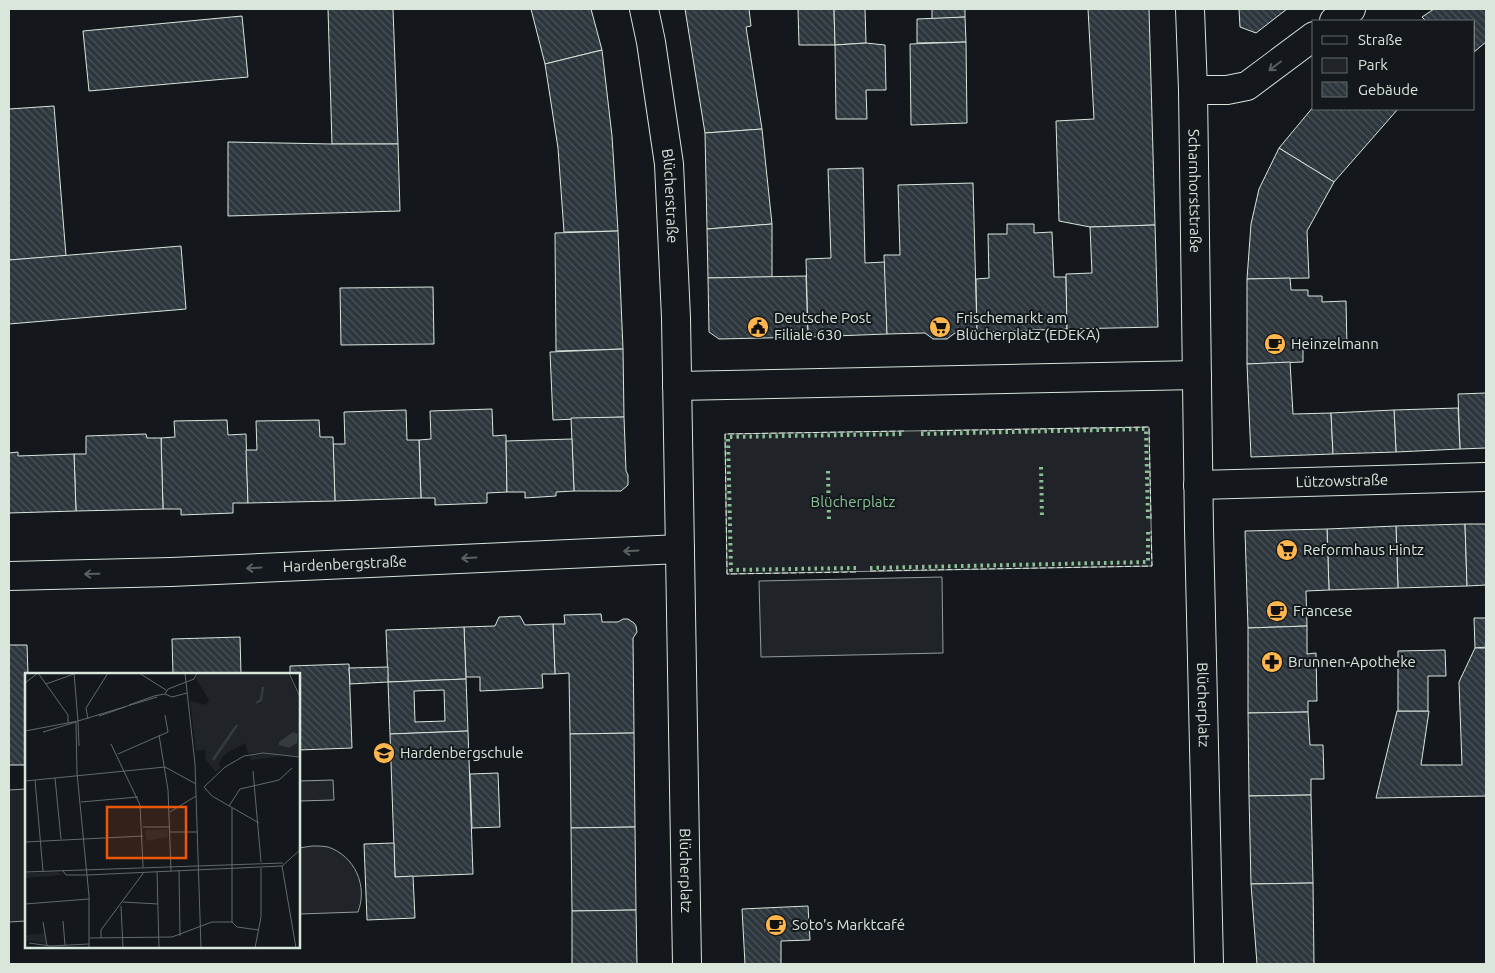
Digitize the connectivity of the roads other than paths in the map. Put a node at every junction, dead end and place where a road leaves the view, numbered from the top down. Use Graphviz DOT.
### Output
graph roads {
  1 [pos="644,9"];
  2 [pos="1190,9"];
  3 [pos="1351,9"];
  4 [pos="1335,20"];
  5 [pos="1312,37"];
  6 [pos="1193,90"];
  7 [pos="1197,375"];
  8 [pos="677,386"];
  9 [pos="1486,477"];
  10 [pos="1198,485"];
  11 [pos="680,549"];
  12 [pos="9,576"];
  13 [pos="687,964"];
  14 [pos="1209,964"];
  1 -- 8 [label="street, Blücherstraße"];
  2 -- 6 [label="street, Scharnhorststraße"];
  3 -- 4 [label="street"];
  5 -- 6 [label="street, one-way"];
  6 -- 7 [label="street, Scharnhorststraße"];
  7 -- 8 [label="street"];
  7 -- 10 [label="street, Blücherplatz"];
  8 -- 11 [label="street, Blücherplatz"];
  9 -- 10 [label="street, Lützowstraße"];
  10 -- 14 [label="street, Blücherplatz"];
  11 -- 12 [label="street, Hardenbergstraße, one-way"];
  11 -- 13 [label="street, Blücherplatz"];
}
